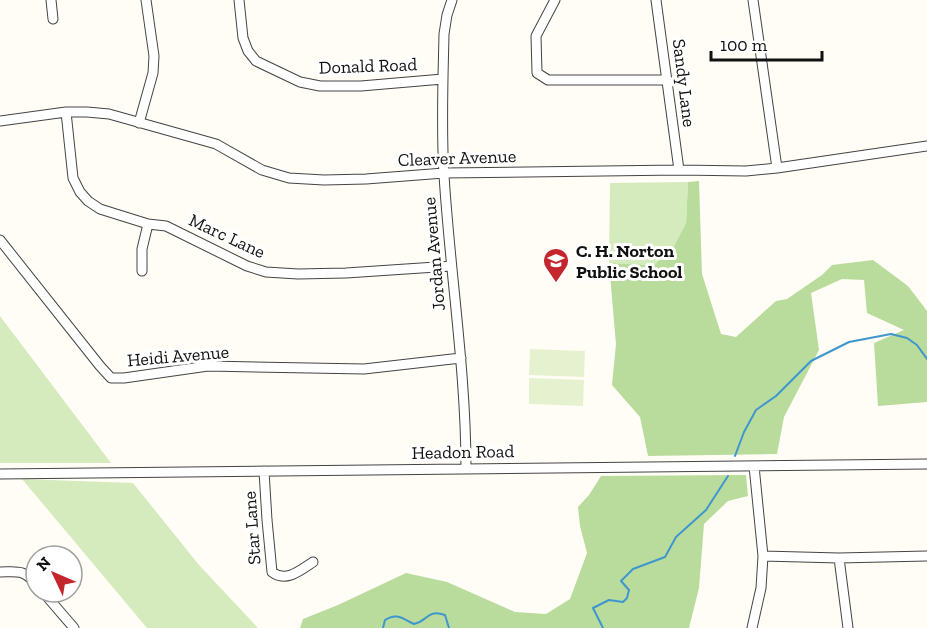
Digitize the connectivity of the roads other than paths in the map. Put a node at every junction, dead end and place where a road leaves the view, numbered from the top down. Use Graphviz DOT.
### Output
graph roads {
  1 [pos="51,0"];
  2 [pos="146,0"];
  3 [pos="239,0"];
  4 [pos="452,0"];
  5 [pos="555,0"];
  6 [pos="656,0"];
  7 [pos="753,0"];
  8 [pos="53,20"];
  9 [pos="443,79"];
  10 [pos="667,80"];
  11 [pos="66,112"];
  12 [pos="0,121"];
  13 [pos="139,123"];
  14 [pos="927,146"];
  15 [pos="777,168"];
  16 [pos="678,170"];
  17 [pos="444,172"];
  18 [pos="148,224"];
  19 [pos="0,240"];
  20 [pos="451,266"];
  21 [pos="142,271"];
  22 [pos="461,358"];
  23 [pos="927,464"];
  24 [pos="754,466"];
  25 [pos="466,469"];
  26 [pos="264,471"];
  27 [pos="0,474"];
  28 [pos="763,556"];
  29 [pos="927,556"];
  30 [pos="839,558"];
  31 [pos="313,562"];
  32 [pos="0,572"];
  33 [pos="24,573"];
  34 [pos="53,604"];
  35 [pos="74,628"];
  36 [pos="752,628"];
  37 [pos="848,628"];
  1 -- 8 [label="street"];
  2 -- 13 [label="street"];
  3 -- 9 [label="street, Donald Road"];
  4 -- 9 [label="street, Jordan Avenue"];
  5 -- 10 [label="street"];
  6 -- 10 [label="street, Sandy Lane"];
  7 -- 15 [label="street"];
  9 -- 17 [label="street, Jordan Avenue"];
  10 -- 16 [label="street, Sandy Lane"];
  11 -- 12 [label="street, Cleaver Avenue"];
  11 -- 13 [label="street, Cleaver Avenue"];
  11 -- 18 [label="street, Marc Lane"];
  13 -- 17 [label="street, Cleaver Avenue"];
  14 -- 15 [label="street, Cleaver Avenue"];
  15 -- 16 [label="street, Cleaver Avenue"];
  16 -- 17 [label="street, Cleaver Avenue"];
  17 -- 20 [label="street, Jordan Avenue"];
  18 -- 20 [label="street, Marc Lane"];
  18 -- 21 [label="street"];
  19 -- 22 [label="street, Heidi Avenue"];
  20 -- 22 [label="street, Jordan Avenue"];
  22 -- 25 [label="street, Jordan Avenue"];
  23 -- 24 [label="street, Headon Road"];
  24 -- 25 [label="street, Headon Road"];
  24 -- 28 [label="street"];
  25 -- 26 [label="street, Headon Road"];
  26 -- 27 [label="street, Headon Road"];
  26 -- 31 [label="street, Star Lane"];
  28 -- 30 [label="street"];
  28 -- 36 [label="street"];
  29 -- 30 [label="street"];
  30 -- 37 [label="street"];
  32 -- 33 [label="street"];
  34 -- 35 [label="street"];
}
